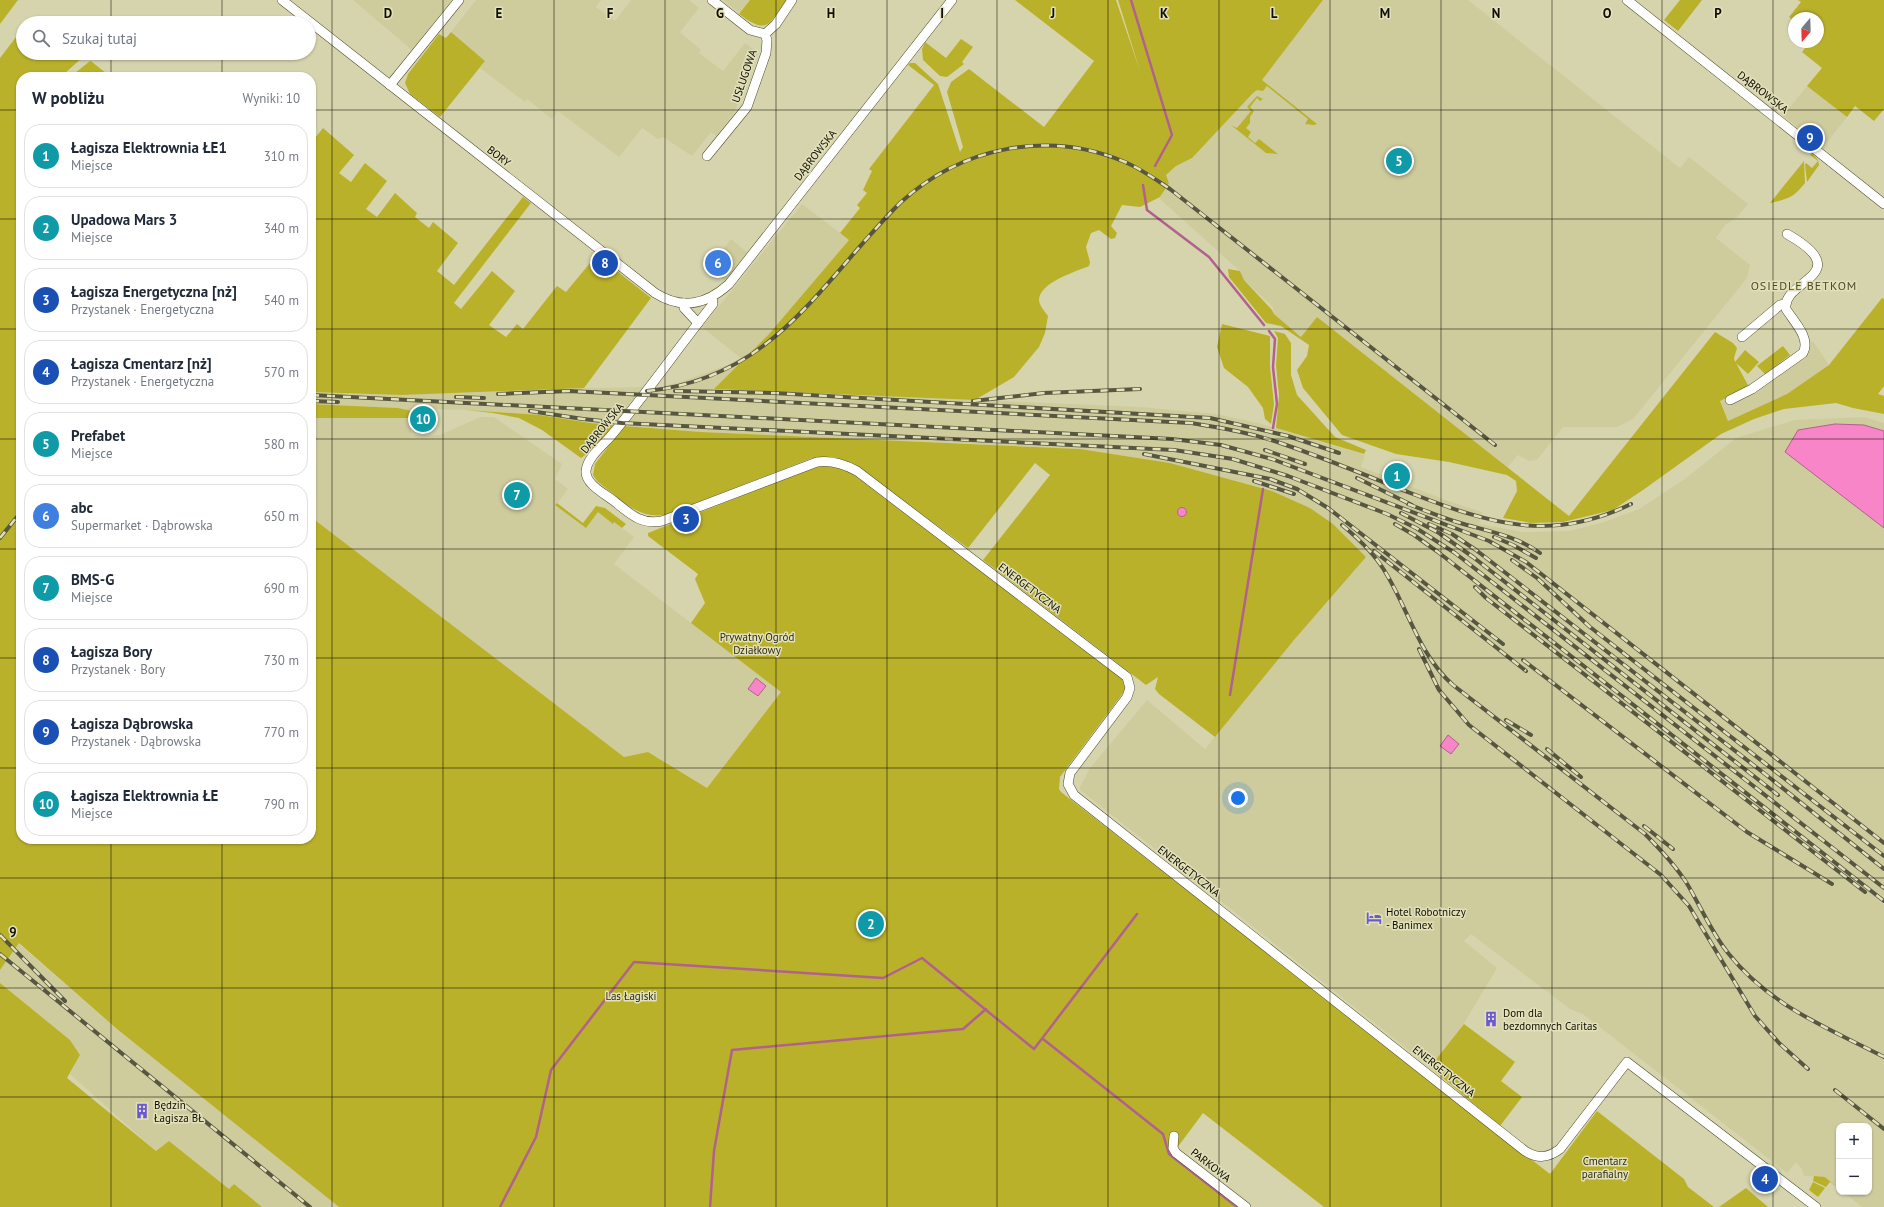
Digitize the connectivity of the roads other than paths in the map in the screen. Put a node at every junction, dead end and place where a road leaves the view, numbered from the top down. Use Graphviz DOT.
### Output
graph roads {
  1 [pos="282,0"];
  2 [pos="459,0"];
  3 [pos="712,0"];
  4 [pos="792,0"];
  5 [pos="952,0"];
  6 [pos="1627,0"];
  7 [pos="302,16"];
  8 [pos="316,27"];
  9 [pos="765,34"];
  10 [pos="390,86"];
  11 [pos="707,156"];
  12 [pos="1884,204"];
  13 [pos="1787,234"];
  14 [pos="712,297"];
  15 [pos="684,303"];
  16 [pos="1785,304"];
  17 [pos="698,323"];
  18 [pos="1742,337"];
  19 [pos="1730,400"];
  20 [pos="662,521"];
  21 [pos="1174,1136"];
  22 [pos="1246,1207"];
  23 [pos="1816,1207"];
  1 -- 7 [label="street, BORY"];
  2 -- 10 [label="street"];
  3 -- 9 [label="street"];
  4 -- 9 [label="street"];
  5 -- 14 [label="street, DĄBROWSKA"];
  6 -- 12 [label="street, DĄBROWSKA"];
  8 -- 10 [label="street, BORY"];
  9 -- 11 [label="street, USŁUGOWA"];
  10 -- 15 [label="street, BORY"];
  13 -- 16 [label="street"];
  14 -- 15 [label="street, BORY"];
  14 -- 17 [label="street, DĄBROWSKA"];
  15 -- 17 [label="street"];
  16 -- 18 [label="street"];
  16 -- 19 [label="street"];
  17 -- 20 [label="street, DĄBROWSKA"];
  20 -- 23 [label="street, ENERGETYCZNA"];
  21 -- 22 [label="street, PARKOWA"];
}
